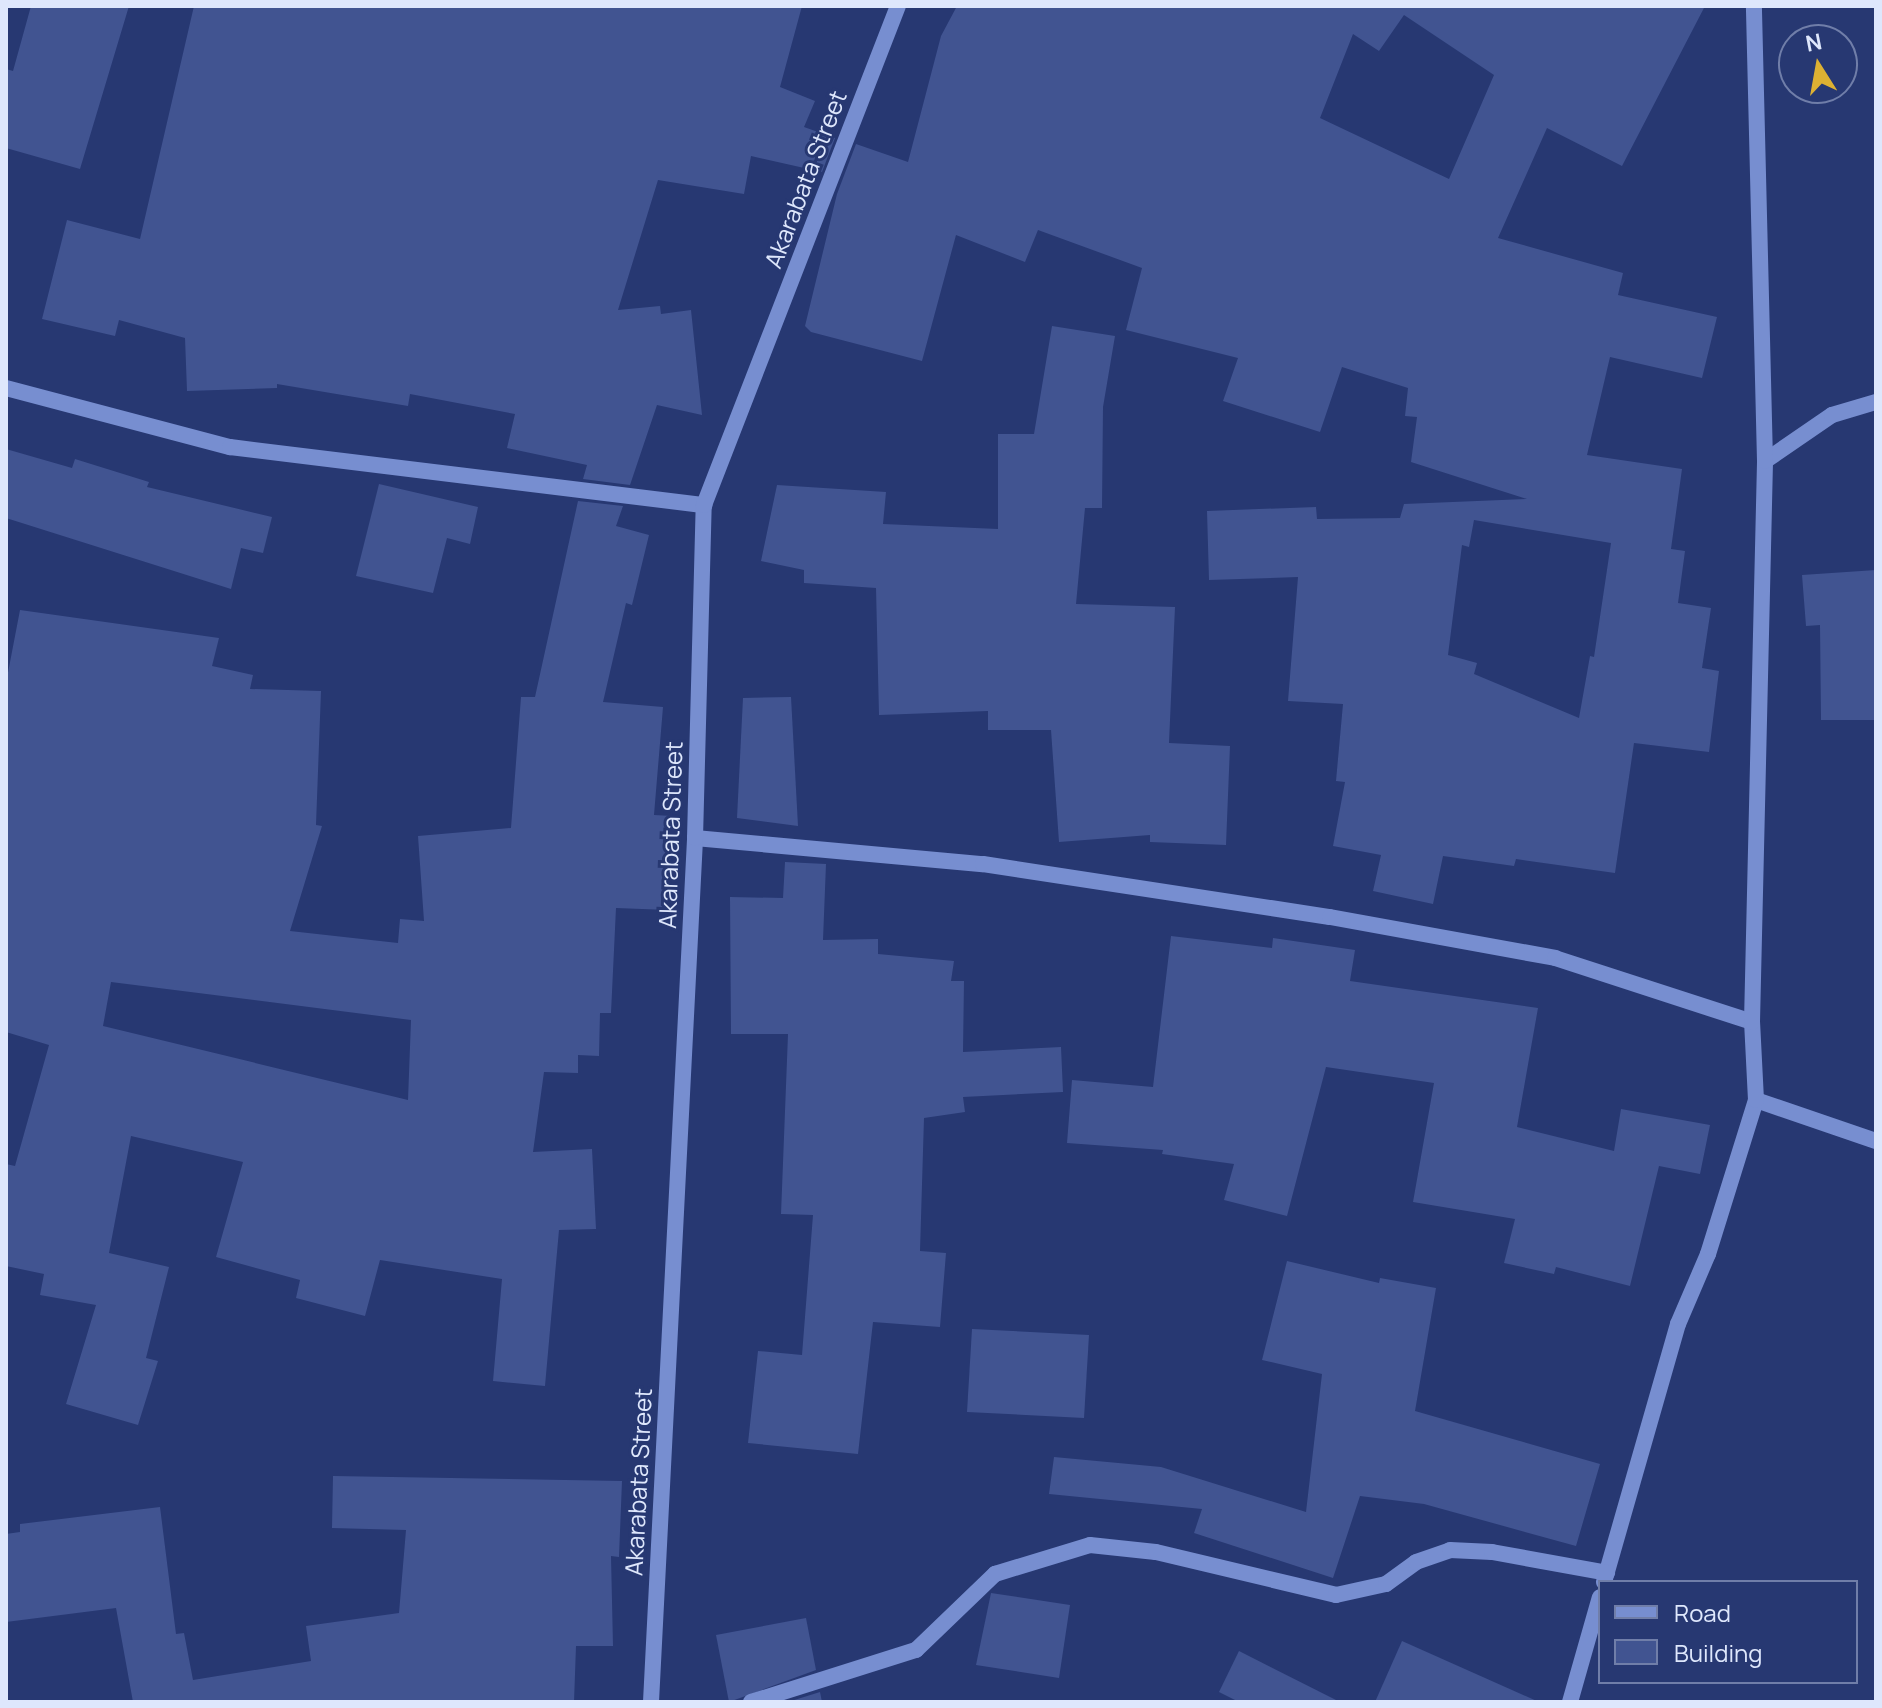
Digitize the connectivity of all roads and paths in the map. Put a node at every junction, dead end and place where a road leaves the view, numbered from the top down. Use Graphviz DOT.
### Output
graph roads {
  1 [pos="898,6"];
  2 [pos="1754,6"];
  3 [pos="6,388"];
  4 [pos="1876,402"];
  5 [pos="1765,461"];
  6 [pos="704,505"];
  7 [pos="695,838"];
  8 [pos="1752,1022"];
  9 [pos="1756,1100"];
  10 [pos="1876,1141"];
  11 [pos="1606,1577"];
  12 [pos="1598,1604"];
  13 [pos="651,1702"];
  14 [pos="751,1702"];
  15 [pos="1570,1702"];
  1 -- 6 [label="street, Akarabata Street"];
  2 -- 5 [label="street"];
  3 -- 6 [label="street"];
  4 -- 5 [label="street"];
  5 -- 8 [label="street"];
  6 -- 7 [label="street, Akarabata Street"];
  7 -- 8 [label="street"];
  7 -- 13 [label="street, Akarabata Street"];
  8 -- 9 [label="street"];
  9 -- 10 [label="street"];
  9 -- 11 [label="street"];
  11 -- 14 [label="street"];
  12 -- 15 [label="street"];
}
